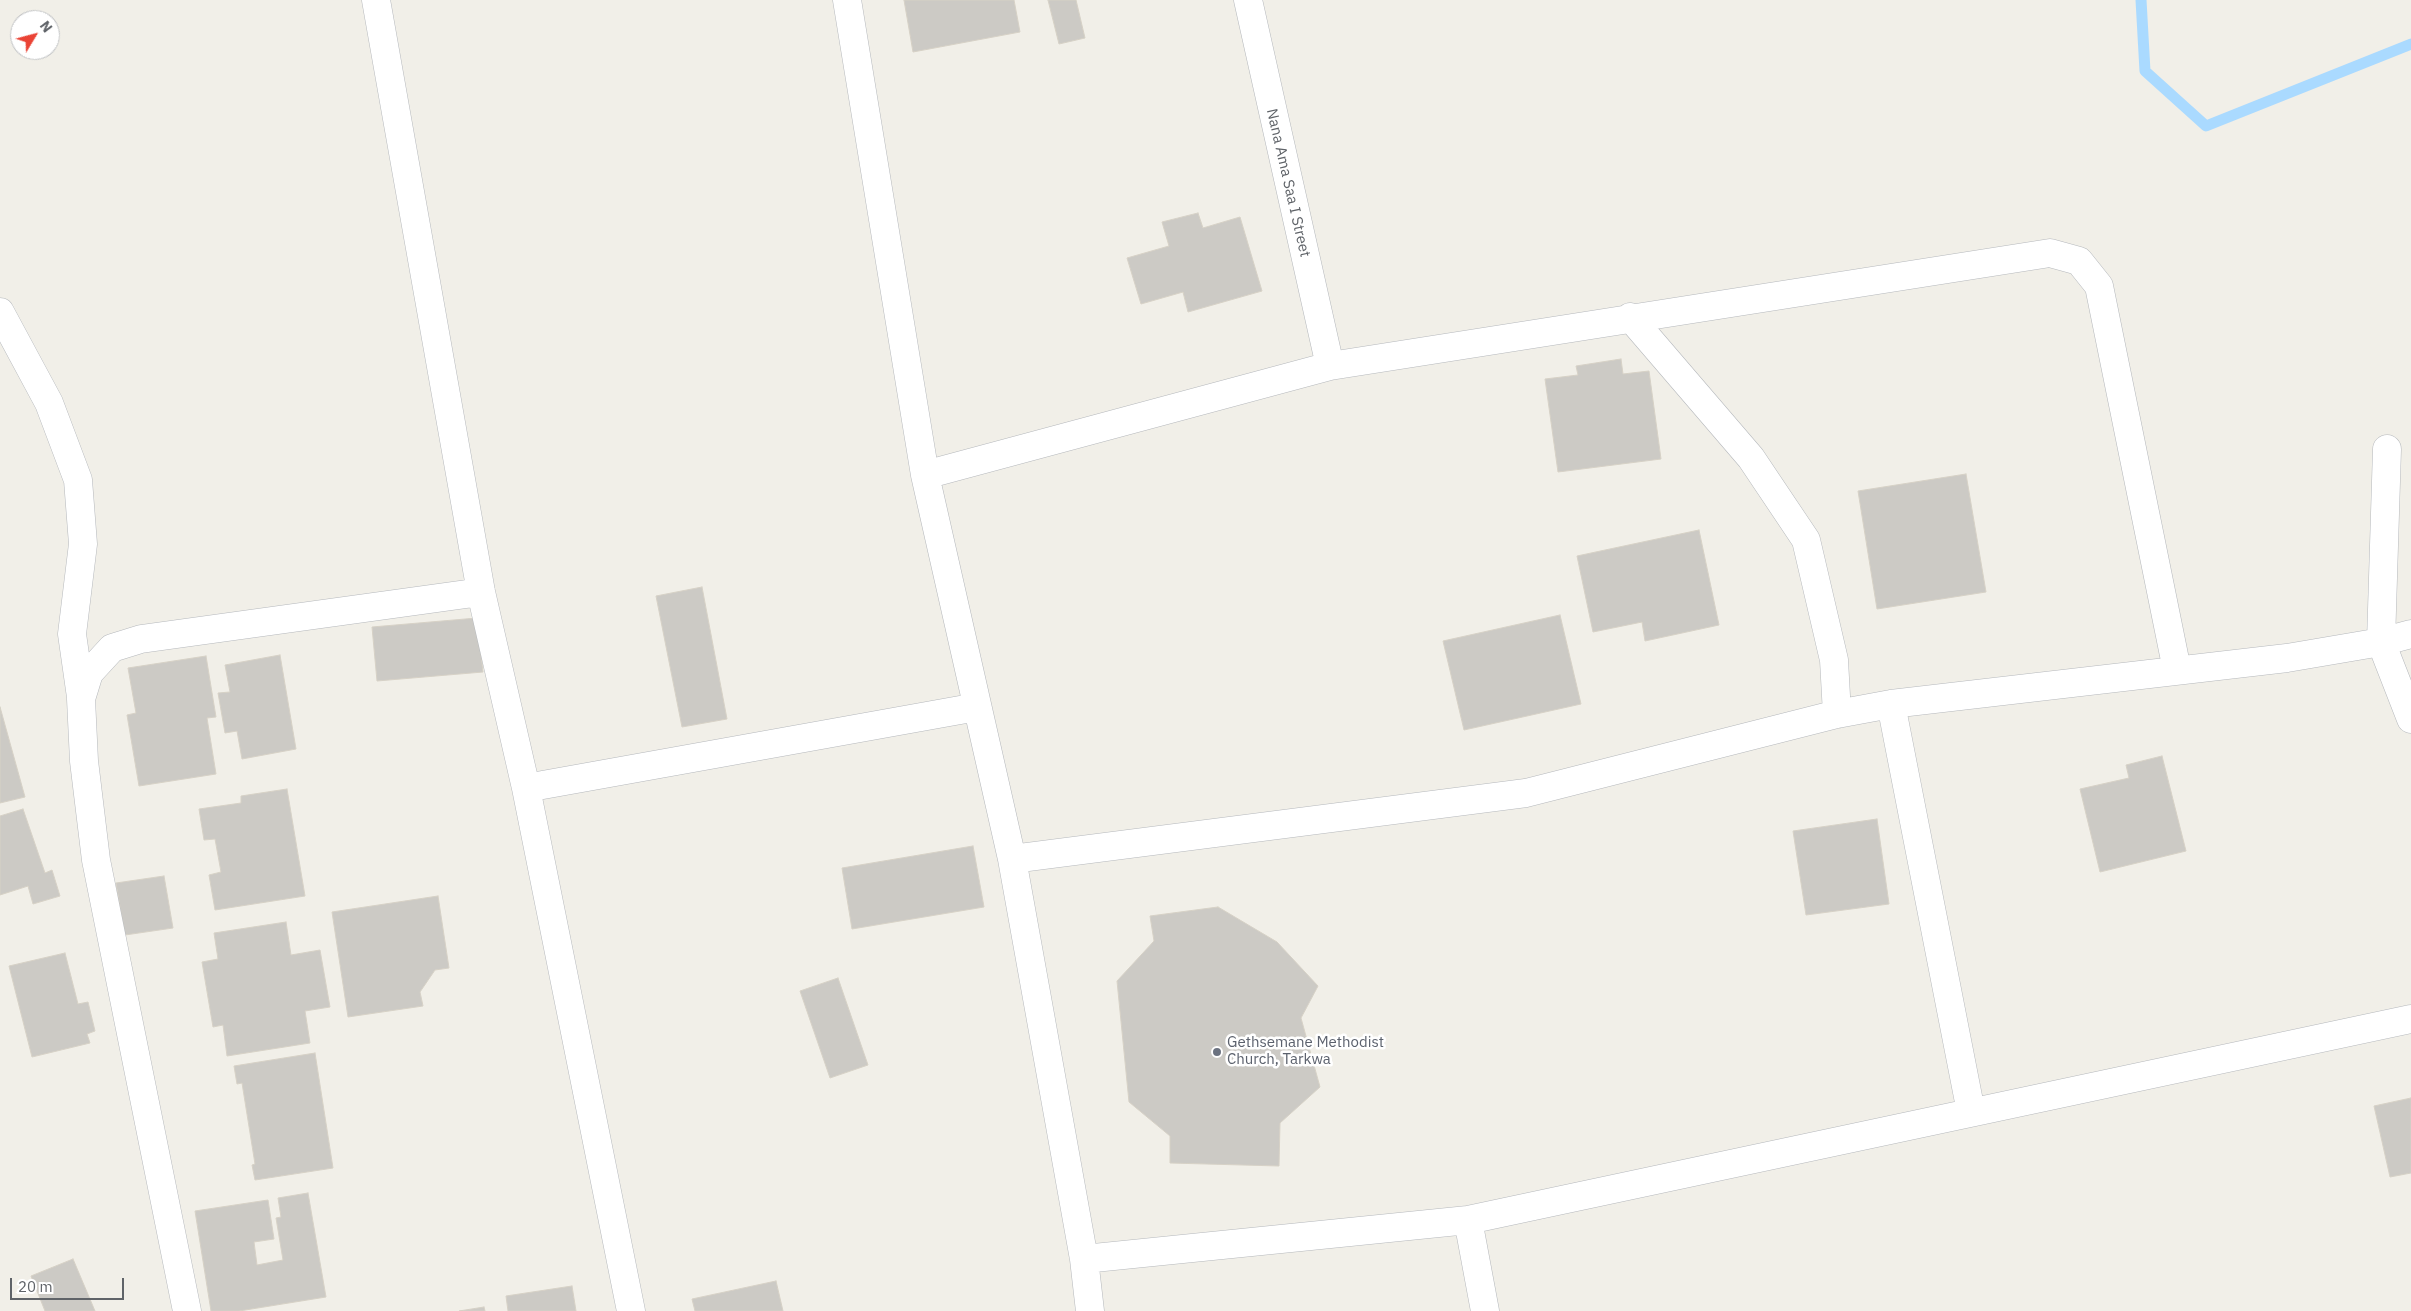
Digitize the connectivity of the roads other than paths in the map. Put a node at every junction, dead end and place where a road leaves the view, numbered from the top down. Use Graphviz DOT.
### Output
graph roads {
  1 [pos="376,0"];
  2 [pos="847,0"];
  3 [pos="1248,0"];
  4 [pos="0,312"];
  5 [pos="1630,317"];
  6 [pos="1330,366"];
  7 [pos="2387,449"];
  8 [pos="925,475"];
  9 [pos="481,592"];
  10 [pos="2411,634"];
  11 [pos="2381,642"];
  12 [pos="2177,670"];
  13 [pos="81,699"];
  14 [pos="1891,704"];
  15 [pos="976,707"];
  16 [pos="1837,714"];
  17 [pos="2411,719"];
  18 [pos="526,788"];
  19 [pos="1012,860"];
  20 [pos="2411,1019"];
  21 [pos="1971,1112"];
  22 [pos="1468,1220"];
  23 [pos="1084,1260"];
  24 [pos="187,1311"];
  25 [pos="630,1311"];
  26 [pos="1090,1311"];
  27 [pos="1485,1311"];
  1 -- 9 [label="street"];
  2 -- 8 [label="street"];
  3 -- 6 [label="street, Nana Ama Saa I Street"];
  4 -- 13 [label="street"];
  5 -- 6 [label="street"];
  5 -- 12 [label="street"];
  5 -- 16 [label="street"];
  6 -- 8 [label="street"];
  7 -- 11 [label="street"];
  8 -- 15 [label="street"];
  9 -- 13 [label="street"];
  9 -- 18 [label="street"];
  10 -- 11 [label="street"];
  11 -- 12 [label="street"];
  11 -- 17 [label="street"];
  12 -- 14 [label="street"];
  13 -- 24 [label="street"];
  14 -- 16 [label="street"];
  14 -- 21 [label="street"];
  15 -- 18 [label="street"];
  15 -- 19 [label="street"];
  16 -- 19 [label="street"];
  18 -- 25 [label="street"];
  19 -- 23 [label="street"];
  20 -- 21 [label="street"];
  21 -- 22 [label="street"];
  22 -- 23 [label="street"];
  22 -- 27 [label="street"];
  23 -- 26 [label="street"];
}
